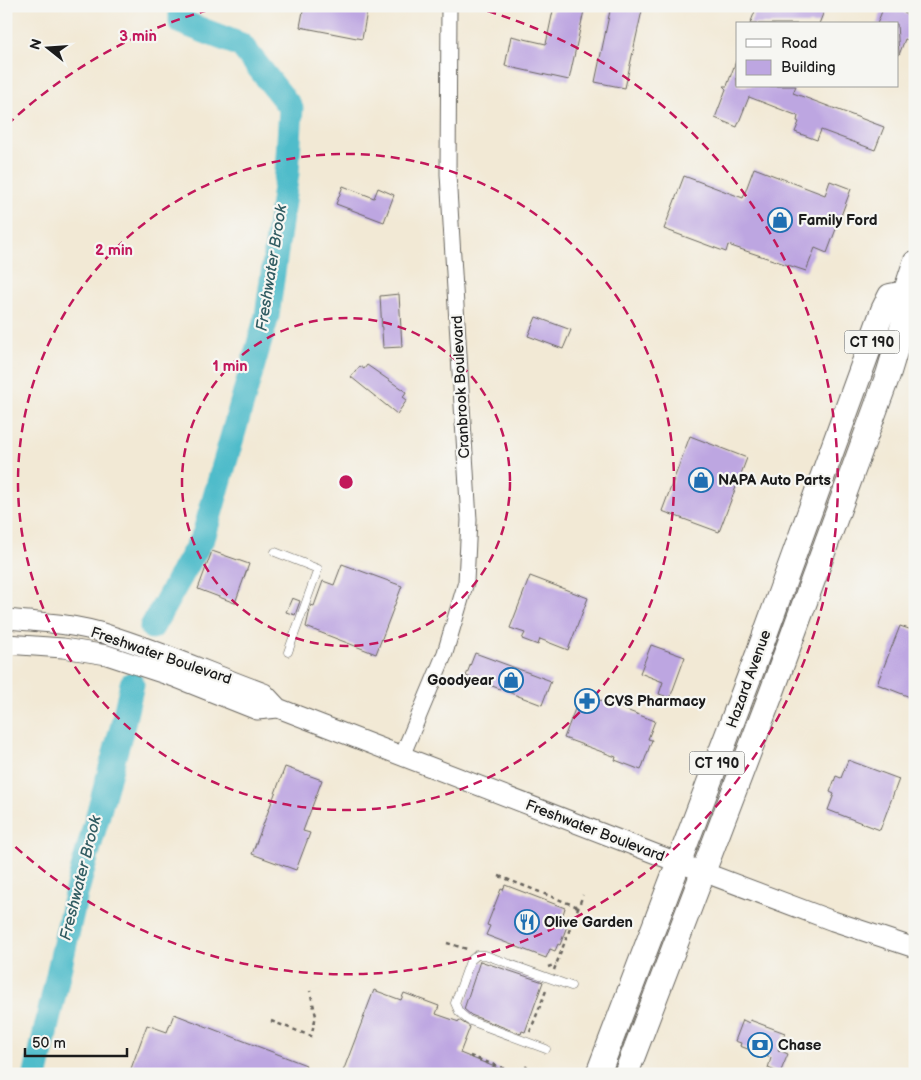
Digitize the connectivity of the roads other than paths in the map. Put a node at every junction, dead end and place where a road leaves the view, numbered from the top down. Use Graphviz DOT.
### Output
graph roads {
  1 [pos="449,6"];
  2 [pos="915,263"];
  3 [pos="905,292"];
  4 [pos="832,451"];
  5 [pos="839,510"];
  6 [pos="275,552"];
  7 [pos="6,619"];
  8 [pos="6,644"];
  9 [pos="288,652"];
  10 [pos="278,708"];
  11 [pos="402,756"];
  12 [pos="679,863"];
  13 [pos="704,871"];
  14 [pos="915,948"];
  15 [pos="571,986"];
  16 [pos="546,1049"];
  17 [pos="598,1074"];
  18 [pos="626,1074"];
  1 -- 11 [label="street, Cranbrook Boulevard"];
  2 -- 3 [label="main road, Hazard Avenue / CT 190"];
  3 -- 4 [label="main road, Hazard Avenue / CT 190"];
  3 -- 5 [label="main road, Hazard Avenue / CT 190"];
  4 -- 5 [label="main road"];
  4 -- 12 [label="main road, Hazard Avenue / CT 190"];
  5 -- 13 [label="main road, Hazard Avenue / CT 190"];
  6 -- 9 [label="lane"];
  7 -- 10 [label="street, Freshwater Boulevard"];
  8 -- 10 [label="street, Freshwater Boulevard"];
  10 -- 11 [label="street, Freshwater Boulevard"];
  11 -- 12 [label="street, Freshwater Boulevard"];
  12 -- 13 [label="street, Freshwater Boulevard"];
  12 -- 17 [label="main road, Hazard Avenue / CT 190"];
  13 -- 14 [label="street, Freshwater Boulevard"];
  13 -- 18 [label="main road, Hazard Avenue / CT 190"];
  15 -- 16 [label="lane"];
}
